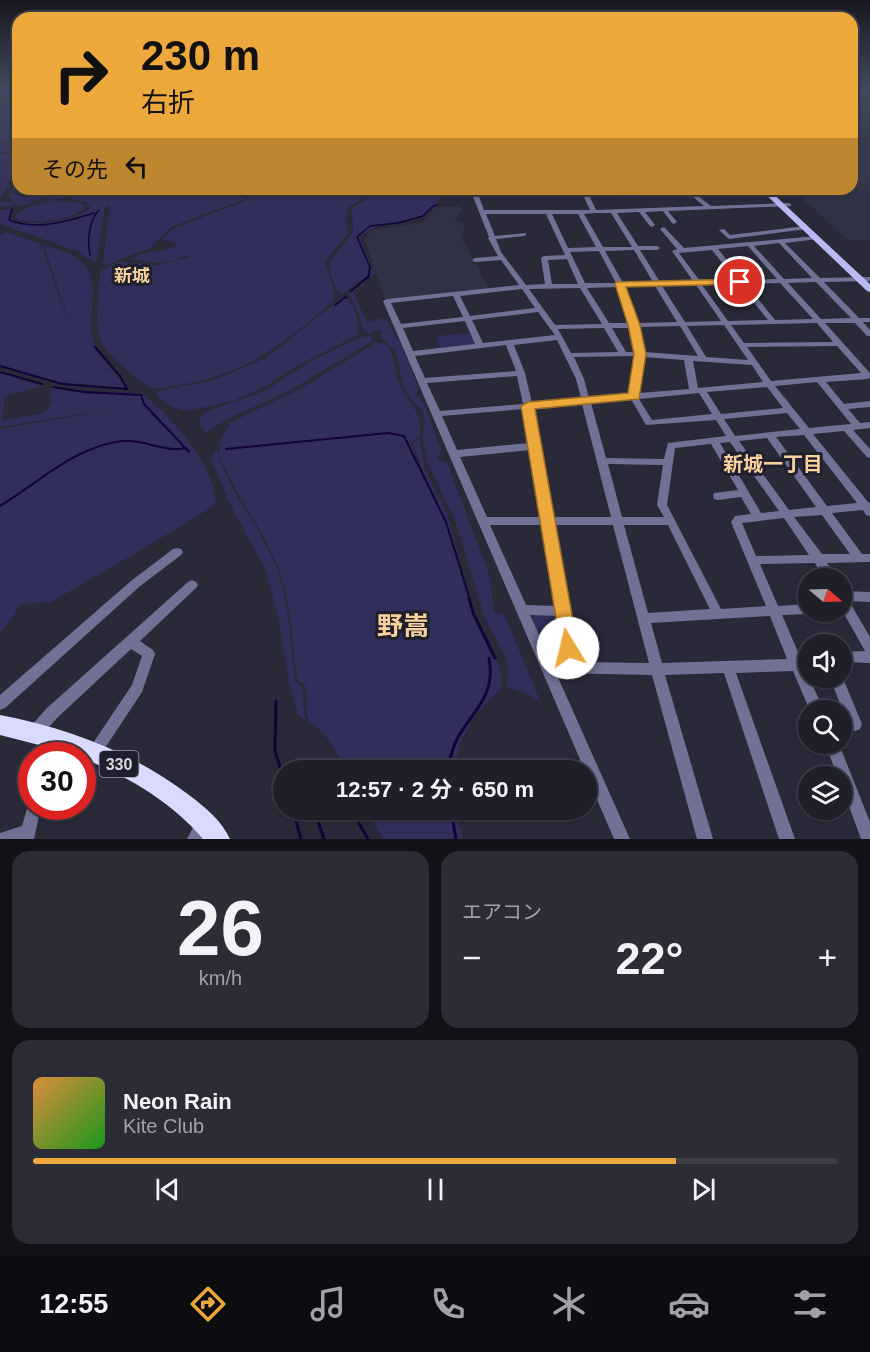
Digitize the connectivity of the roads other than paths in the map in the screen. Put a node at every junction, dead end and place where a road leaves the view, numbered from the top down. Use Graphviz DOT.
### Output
graph roads {
  1 [pos="475,195"];
  2 [pos="586,195"];
  3 [pos="694,195"];
  4 [pos="772,195"];
  5 [pos="777,195"];
  6 [pos="785,205"];
  7 [pos="710,208"];
  8 [pos="640,209"];
  9 [pos="664,209"];
  10 [pos="613,211"];
  11 [pos="482,212"];
  12 [pos="548,212"];
  13 [pos="579,212"];
  14 [pos="594,212"];
  15 [pos="674,222"];
  16 [pos="652,225"];
  17 [pos="805,228"];
  18 [pos="663,229"];
  19 [pos="722,230"];
  20 [pos="734,230"];
  21 [pos="524,234"];
  22 [pos="741,236"];
  23 [pos="491,238"];
  24 [pos="816,238"];
  25 [pos="780,242"];
  26 [pos="749,244"];
  27 [pos="713,247"];
  28 [pos="600,248"];
  29 [pos="635,248"];
  30 [pos="657,248"];
  31 [pos="682,250"];
  32 [pos="567,253"];
  33 [pos="501,258"];
  34 [pos="475,260"];
  35 [pos="866,279"];
  36 [pos="817,280"];
  37 [pos="782,281"];
  38 [pos="740,282"];
  39 [pos="697,283"];
  40 [pos="620,284"];
  41 [pos="656,284"];
  42 [pos="582,285"];
  43 [pos="549,286"];
  44 [pos="523,287"];
  45 [pos="870,289"];
  46 [pos="456,294"];
  47 [pos="540,310"];
  48 [pos="467,318"];
  49 [pos="857,320"];
  50 [pos="870,320"];
  51 [pos="818,321"];
  52 [pos="773,322"];
  53 [pos="725,323"];
  54 [pos="683,324"];
  55 [pos="634,325"];
  56 [pos="399,326"];
  57 [pos="606,326"];
  58 [pos="553,327"];
  59 [pos="870,334"];
  60 [pos="560,337"];
  61 [pos="509,343"];
  62 [pos="838,344"];
  63 [pos="741,345"];
  64 [pos="480,346"];
  65 [pos="623,353"];
  66 [pos="410,354"];
  67 [pos="640,354"];
  68 [pos="569,355"];
  69 [pos="688,357"];
  70 [pos="703,358"];
  71 [pos="754,363"];
  72 [pos="521,373"];
  73 [pos="869,376"];
  74 [pos="820,380"];
  75 [pos="423,381"];
  76 [pos="769,384"];
  77 [pos="697,391"];
  78 [pos="634,397"];
  79 [pos="586,401"];
  80 [pos="870,404"];
  81 [pos="528,406"];
  82 [pos="843,407"];
  83 [pos="790,410"];
  84 [pos="438,414"];
  85 [pos="718,416"];
  86 [pos="870,426"];
  87 [pos="858,427"];
  88 [pos="847,428"];
  89 [pos="808,433"];
  90 [pos="770,436"];
  91 [pos="733,440"];
  92 [pos="715,442"];
  93 [pos="534,446"];
  94 [pos="454,454"];
  95 [pos="870,455"];
  96 [pos="603,461"];
  97 [pos="668,462"];
  98 [pos="744,493"];
  99 [pos="718,496"];
  100 [pos="868,508"];
  101 [pos="825,511"];
  102 [pos="786,515"];
  103 [pos="758,517"];
  104 [pos="548,520"];
  105 [pos="671,520"];
  106 [pos="484,521"];
  107 [pos="618,521"];
  108 [pos="177,552"];
  109 [pos="818,558"];
  110 [pos="864,558"];
  111 [pos="753,560"];
  112 [pos="824,568"];
  113 [pos="192,585"];
  114 [pos="870,597"];
  115 [pos="852,601"];
  116 [pos="798,609"];
  117 [pos="525,610"];
  118 [pos="773,610"];
  119 [pos="563,611"];
  120 [pos="718,614"];
  121 [pos="644,618"];
  122 [pos="852,619"];
  123 [pos="130,641"];
  124 [pos="870,650"];
  125 [pos="852,657"];
  126 [pos="870,657"];
  127 [pos="798,660"];
  128 [pos="795,661"];
  129 [pos="571,666"];
  130 [pos="547,667"];
  131 [pos="728,667"];
  132 [pos="657,669"];
  133 [pos="840,688"];
  134 [pos="812,700"];
  135 [pos="0,704"];
  136 [pos="855,724"];
  137 [pos="0,725"];
  138 [pos="35,732"];
  139 [pos="49,742"];
  140 [pos="96,749"];
  141 [pos="96,753"];
  142 [pos="836,754"];
  143 [pos="31,820"];
  144 [pos="199,831"];
  145 [pos="27,836"];
  146 [pos="5,839"];
  147 [pos="218,839"];
  148 [pos="622,839"];
  149 [pos="705,839"];
  150 [pos="788,839"];
  151 [pos="869,839"];
  1 -- 11 [label="street"];
  2 -- 14 [label="street"];
  3 -- 7 [label="street"];
  4 -- 6 [label="main road"];
  5 -- 6 [label="main road"];
  6 -- 7 [label="street"];
  6 -- 17 [label="main road"];
  6 -- 35 [label="main road"];
  7 -- 9 [label="street"];
  8 -- 9 [label="street"];
  8 -- 10 [label="street"];
  8 -- 16 [label="street"];
  9 -- 15 [label="street"];
  10 -- 14 [label="street"];
  10 -- 29 [label="street"];
  11 -- 12 [label="street"];
  11 -- 23 [label="street"];
  12 -- 13 [label="street"];
  12 -- 32 [label="street"];
  13 -- 14 [label="street"];
  13 -- 28 [label="street"];
  17 -- 22 [label="street"];
  17 -- 24 [label="main road"];
  18 -- 31 [label="street"];
  19 -- 22 [label="street"];
  20 -- 22 [label="street"];
  21 -- 23 [label="street"];
  23 -- 33 [label="street"];
  24 -- 25 [label="street"];
  24 -- 35 [label="main road"];
  25 -- 26 [label="street"];
  25 -- 36 [label="street"];
  26 -- 27 [label="street"];
  26 -- 37 [label="street"];
  27 -- 31 [label="street"];
  27 -- 38 [label="street"];
  28 -- 29 [label="street"];
  28 -- 32 [label="street"];
  28 -- 40 [label="street"];
  29 -- 30 [label="street"];
  29 -- 41 [label="street"];
  31 -- 39 [label="street"];
  32 -- 42 [label="street"];
  32 -- 43 [label="street"];
  33 -- 34 [label="street"];
  33 -- 44 [label="street"];
  35 -- 36 [label="street"];
  35 -- 45 [label="main road"];
  36 -- 37 [label="street"];
  36 -- 49 [label="street"];
  37 -- 38 [label="street"];
  37 -- 51 [label="street"];
  38 -- 39 [label="street"];
  38 -- 52 [label="street"];
  39 -- 41 [label="street"];
  39 -- 53 [label="street"];
  40 -- 41 [label="street"];
  40 -- 42 [label="street"];
  40 -- 55 [label="street"];
  41 -- 54 [label="street"];
  42 -- 43 [label="street"];
  42 -- 57 [label="street"];
  43 -- 44 [label="street"];
  44 -- 46 [label="street"];
  44 -- 47 [label="street"];
  46 -- 48 [label="street"];
  46 -- 56 [label="street"];
  47 -- 48 [label="street"];
  47 -- 58 [label="street"];
  48 -- 56 [label="street"];
  48 -- 64 [label="street"];
  49 -- 50 [label="street"];
  49 -- 51 [label="street"];
  49 -- 59 [label="street"];
  51 -- 52 [label="street"];
  51 -- 62 [label="street"];
  52 -- 53 [label="street"];
  53 -- 54 [label="street"];
  53 -- 63 [label="street"];
  54 -- 55 [label="street"];
  54 -- 70 [label="street"];
  55 -- 57 [label="street"];
  55 -- 67 [label="street"];
  56 -- 66 [label="street"];
  57 -- 58 [label="street"];
  57 -- 65 [label="street"];
  58 -- 60 [label="street"];
  60 -- 61 [label="street"];
  60 -- 68 [label="street"];
  61 -- 64 [label="street"];
  61 -- 72 [label="street"];
  62 -- 63 [label="street"];
  62 -- 73 [label="street"];
  63 -- 71 [label="street"];
  64 -- 66 [label="street"];
  65 -- 67 [label="street"];
  65 -- 68 [label="street"];
  66 -- 75 [label="street"];
  67 -- 69 [label="street"];
  67 -- 78 [label="street"];
  68 -- 79 [label="street"];
  69 -- 70 [label="street"];
  69 -- 77 [label="street"];
  70 -- 71 [label="street"];
  71 -- 76 [label="street"];
  72 -- 75 [label="street"];
  72 -- 81 [label="street"];
  73 -- 74 [label="street"];
  74 -- 76 [label="street"];
  74 -- 82 [label="street"];
  75 -- 84 [label="street"];
  76 -- 77 [label="street"];
  76 -- 83 [label="street"];
  77 -- 78 [label="street"];
  77 -- 85 [label="street"];
  78 -- 79 [label="street"];
  78 -- 85 [label="street"];
  79 -- 81 [label="street"];
  79 -- 96 [label="street"];
  80 -- 82 [label="street"];
  81 -- 84 [label="street"];
  81 -- 93 [label="street"];
  82 -- 87 [label="street"];
  83 -- 85 [label="street"];
  83 -- 89 [label="street"];
  84 -- 94 [label="street"];
  85 -- 91 [label="street"];
  86 -- 87 [label="street"];
  87 -- 88 [label="street"];
  88 -- 89 [label="street"];
  88 -- 95 [label="street"];
  89 -- 90 [label="street"];
  89 -- 100 [label="street"];
  90 -- 91 [label="street"];
  90 -- 101 [label="street"];
  91 -- 92 [label="street"];
  91 -- 102 [label="street"];
  92 -- 97 [label="street"];
  92 -- 98 [label="street"];
  93 -- 94 [label="street"];
  93 -- 104 [label="street"];
  94 -- 106 [label="street"];
  96 -- 97 [label="street"];
  96 -- 107 [label="street"];
  97 -- 105 [label="street"];
  98 -- 99 [label="street"];
  98 -- 103 [label="street"];
  100 -- 101 [label="street"];
  101 -- 102 [label="street"];
  101 -- 110 [label="street"];
  102 -- 103 [label="street"];
  102 -- 109 [label="street"];
  103 -- 111 [label="street"];
  104 -- 106 [label="street"];
  104 -- 107 [label="street"];
  104 -- 119 [label="street"];
  105 -- 107 [label="street"];
  105 -- 120 [label="street"];
  106 -- 117 [label="street"];
  107 -- 121 [label="street"];
  108 -- 135 [label="street"];
  109 -- 110 [label="street"];
  109 -- 111 [label="street"];
  109 -- 112 [label="street"];
  111 -- 118 [label="street"];
  113 -- 123 [label="street"];
  114 -- 115 [label="street"];
  116 -- 118 [label="street"];
  117 -- 119 [label="street"];
  117 -- 130 [label="street"];
  118 -- 120 [label="street"];
  118 -- 128 [label="street"];
  119 -- 129 [label="street"];
  120 -- 121 [label="street"];
  121 -- 132 [label="street"];
  122 -- 124 [label="street"];
  123 -- 138 [label="street"];
  123 -- 140 [label="street"];
  125 -- 126 [label="street"];
  127 -- 128 [label="street"];
  128 -- 131 [label="street"];
  128 -- 134 [label="street"];
  129 -- 130 [label="street"];
  129 -- 132 [label="street"];
  130 -- 148 [label="street"];
  131 -- 132 [label="street"];
  131 -- 150 [label="street"];
  132 -- 149 [label="street"];
  133 -- 136 [label="street"];
  137 -- 138 [label="highway, 330"];
  138 -- 139 [label="highway, 330"];
  141 -- 144 [label="highway, 330"];
  142 -- 151 [label="street"];
  143 -- 145 [label="street"];
  144 -- 147 [label="highway, 330"];
  145 -- 146 [label="street"];
}
